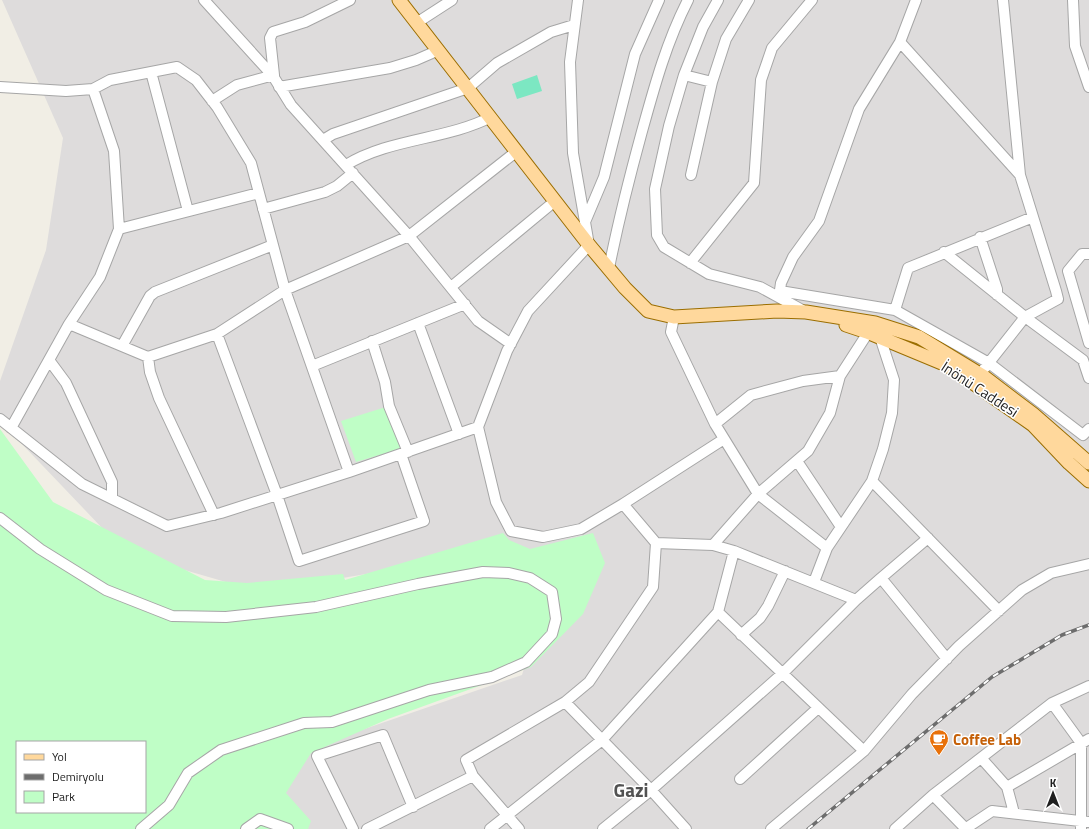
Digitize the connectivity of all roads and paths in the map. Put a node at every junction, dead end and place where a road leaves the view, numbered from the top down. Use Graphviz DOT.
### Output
graph roads {
  1 [pos="204,0"];
  2 [pos="350,0"];
  3 [pos="399,0"];
  4 [pos="452,0"];
  5 [pos="578,0"];
  6 [pos="659,0"];
  7 [pos="688,0"];
  8 [pos="718,0"];
  9 [pos="749,0"];
  10 [pos="812,0"];
  11 [pos="916,0"];
  12 [pos="1003,0"];
  13 [pos="1073,0"];
  14 [pos="418,22"];
  15 [pos="574,25"];
  16 [pos="900,42"];
  17 [pos="439,50"];
  18 [pos="151,72"];
  19 [pos="684,75"];
  20 [pos="273,76"];
  21 [pos="712,82"];
  22 [pos="279,87"];
  23 [pos="1089,87"];
  24 [pos="0,88"];
  25 [pos="468,88"];
  26 [pos="94,89"];
  27 [pos="212,101"];
  28 [pos="491,117"];
  29 [pos="323,140"];
  30 [pos="517,151"];
  31 [pos="346,165"];
  32 [pos="353,173"];
  33 [pos="691,175"];
  34 [pos="1020,175"];
  35 [pos="258,193"];
  36 [pos="555,201"];
  37 [pos="263,209"];
  38 [pos="188,211"];
  39 [pos="1033,217"];
  40 [pos="585,222"];
  41 [pos="119,229"];
  42 [pos="409,236"];
  43 [pos="980,237"];
  44 [pos="273,244"];
  45 [pos="589,245"];
  46 [pos="944,252"];
  47 [pos="1089,254"];
  48 [pos="690,263"];
  49 [pos="609,268"];
  50 [pos="1068,271"];
  51 [pos="1052,276"];
  52 [pos="451,287"];
  53 [pos="285,290"];
  54 [pos="997,295"];
  55 [pos="779,300"];
  56 [pos="464,304"];
  57 [pos="895,310"];
  58 [pos="674,317"];
  59 [pos="1025,317"];
  60 [pos="418,323"];
  61 [pos="68,324"];
  62 [pos="871,327"];
  63 [pos="217,334"];
  64 [pos="880,337"];
  65 [pos="372,341"];
  66 [pos="1089,343"];
  67 [pos="511,344"];
  68 [pos="122,346"];
  69 [pos="148,357"];
  70 [pos="49,360"];
  71 [pos="989,363"];
  72 [pos="312,366"];
  73 [pos="980,374"];
  74 [pos="840,376"];
  75 [pos="1089,378"];
  76 [pos="0,419"];
  77 [pos="715,424"];
  78 [pos="478,427"];
  79 [pos="11,428"];
  80 [pos="1089,429"];
  81 [pos="459,434"];
  82 [pos="724,439"];
  83 [pos="404,453"];
  84 [pos="797,461"];
  85 [pos="1089,463"];
  86 [pos="349,472"];
  87 [pos="872,481"];
  88 [pos="1089,481"];
  89 [pos="758,494"];
  90 [pos="277,495"];
  91 [pos="112,498"];
  92 [pos="624,504"];
  93 [pos="214,515"];
  94 [pos="0,518"];
  95 [pos="841,527"];
  96 [pos="928,538"];
  97 [pos="656,543"];
  98 [pos="713,545"];
  99 [pos="827,548"];
  100 [pos="734,551"];
  101 [pos="1089,564"];
  102 [pos="785,571"];
  103 [pos="882,578"];
  104 [pos="814,582"];
  105 [pos="856,600"];
  106 [pos="999,611"];
  107 [pos="718,612"];
  108 [pos="741,635"];
  109 [pos="947,659"];
  110 [pos="782,674"];
  111 [pos="1089,686"];
  112 [pos="565,702"];
  113 [pos="1052,703"];
  114 [pos="818,708"];
  115 [pos="602,740"];
  116 [pos="1085,741"];
  117 [pos="864,751"];
  118 [pos="982,759"];
  119 [pos="473,776"];
  120 [pos="740,779"];
  121 [pos="1007,787"];
  122 [pos="651,790"];
  123 [pos="934,795"];
  124 [pos="413,807"];
  125 [pos="1014,813"];
  126 [pos="507,816"];
  127 [pos="1083,824"];
  128 [pos="141,829"];
  129 [pos="246,829"];
  130 [pos="288,829"];
  131 [pos="353,829"];
  132 [pos="367,829"];
  133 [pos="490,829"];
  134 [pos="519,829"];
  135 [pos="603,829"];
  136 [pos="686,829"];
  137 [pos="771,829"];
  138 [pos="895,829"];
  139 [pos="966,829"];
  1 -- 20 [label="street"];
  2 -- 20 [label="street"];
  3 -- 14 [label="main road, İnönü Caddesi"];
  4 -- 14 [label="street"];
  5 -- 15 [label="street"];
  6 -- 40 [label="street"];
  7 -- 49 [label="street"];
  8 -- 19 [label="street"];
  9 -- 21 [label="street"];
  10 -- 48 [label="street"];
  11 -- 16 [label="street"];
  12 -- 34 [label="street"];
  13 -- 23 [label="street"];
  14 -- 17 [label="main road, İnönü Caddesi"];
  15 -- 25 [label="street"];
  15 -- 40 [label="street"];
  16 -- 34 [label="street"];
  16 -- 55 [label="street"];
  17 -- 22 [label="street"];
  17 -- 25 [label="main road, İnönü Caddesi"];
  18 -- 26 [label="street"];
  18 -- 27 [label="street"];
  18 -- 38 [label="street"];
  19 -- 21 [label="street"];
  19 -- 48 [label="street"];
  20 -- 22 [label="street"];
  20 -- 27 [label="street"];
  21 -- 33 [label="street"];
  22 -- 29 [label="street"];
  24 -- 26 [label="street"];
  25 -- 28 [label="main road, İnönü Caddesi"];
  25 -- 29 [label="street"];
  26 -- 41 [label="street"];
  27 -- 35 [label="street"];
  28 -- 30 [label="main road, İnönü Caddesi"];
  28 -- 31 [label="street"];
  29 -- 31 [label="street"];
  30 -- 36 [label="main road, İnönü Caddesi"];
  30 -- 42 [label="street"];
  31 -- 32 [label="street"];
  32 -- 37 [label="street"];
  32 -- 42 [label="street"];
  34 -- 39 [label="street"];
  35 -- 37 [label="street"];
  35 -- 38 [label="street"];
  36 -- 45 [label="main road, İnönü Caddesi"];
  36 -- 52 [label="street"];
  37 -- 44 [label="street"];
  38 -- 41 [label="street"];
  39 -- 43 [label="street"];
  39 -- 51 [label="street"];
  40 -- 45 [label="street"];
  41 -- 61 [label="street"];
  42 -- 52 [label="street"];
  42 -- 53 [label="street"];
  43 -- 46 [label="street"];
  43 -- 54 [label="street"];
  44 -- 53 [label="street"];
  44 -- 68 [label="street"];
  45 -- 49 [label="main road, İnönü Caddesi"];
  45 -- 67 [label="street"];
  46 -- 54 [label="street"];
  46 -- 57 [label="street"];
  47 -- 50 [label="street"];
  48 -- 55 [label="street"];
  49 -- 58 [label="main road, İnönü Caddesi"];
  50 -- 51 [label="street"];
  50 -- 66 [label="street"];
  51 -- 59 [label="street"];
  52 -- 56 [label="street"];
  53 -- 63 [label="street"];
  53 -- 72 [label="street"];
  54 -- 59 [label="street"];
  55 -- 57 [label="street"];
  55 -- 58 [label="main road, İnönü Caddesi"];
  55 -- 62 [label="main road, İnönü Caddesi"];
  56 -- 60 [label="street"];
  56 -- 67 [label="street"];
  57 -- 71 [label="street"];
  58 -- 77 [label="street"];
  59 -- 71 [label="street"];
  59 -- 75 [label="street"];
  60 -- 65 [label="street"];
  60 -- 81 [label="street"];
  61 -- 68 [label="street"];
  61 -- 70 [label="street"];
  62 -- 64 [label="main road, İnönü Caddesi"];
  62 -- 73 [label="main road, İnönü Caddesi"];
  62 -- 74 [label="street"];
  63 -- 69 [label="street"];
  63 -- 90 [label="street"];
  64 -- 87 [label="street"];
  64 -- 88 [label="main road, İnönü Caddesi"];
  65 -- 72 [label="street"];
  65 -- 83 [label="street"];
  67 -- 78 [label="street"];
  68 -- 69 [label="street"];
  69 -- 93 [label="street"];
  70 -- 79 [label="street"];
  70 -- 91 [label="street"];
  71 -- 73 [label="street"];
  71 -- 80 [label="street"];
  72 -- 86 [label="street"];
  73 -- 85 [label="main road, İnönü Caddesi"];
  74 -- 77 [label="street"];
  74 -- 84 [label="street"];
  76 -- 79 [label="street"];
  77 -- 82 [label="street"];
  78 -- 81 [label="street"];
  78 -- 92 [label="street"];
  79 -- 91 [label="street"];
  81 -- 83 [label="street"];
  82 -- 89 [label="street"];
  82 -- 92 [label="street"];
  83 -- 86 [label="street"];
  83 -- 90 [label="street"];
  84 -- 89 [label="street"];
  84 -- 95 [label="street"];
  86 -- 90 [label="street"];
  87 -- 95 [label="street"];
  87 -- 96 [label="street"];
  89 -- 98 [label="street"];
  89 -- 99 [label="street"];
  90 -- 93 [label="street"];
  91 -- 93 [label="street"];
  92 -- 97 [label="street"];
  94 -- 128 [label="street"];
  95 -- 99 [label="street"];
  96 -- 103 [label="street"];
  96 -- 106 [label="street"];
  97 -- 98 [label="street"];
  97 -- 112 [label="street"];
  98 -- 100 [label="street"];
  99 -- 104 [label="street"];
  100 -- 102 [label="street"];
  100 -- 107 [label="street"];
  101 -- 106 [label="street"];
  102 -- 104 [label="street"];
  102 -- 108 [label="street"];
  103 -- 105 [label="street"];
  103 -- 109 [label="street"];
  104 -- 105 [label="street"];
  105 -- 110 [label="street"];
  106 -- 109 [label="street"];
  107 -- 108 [label="street"];
  107 -- 115 [label="street"];
  108 -- 110 [label="street"];
  109 -- 117 [label="street"];
  110 -- 114 [label="street"];
  110 -- 122 [label="street"];
  111 -- 113 [label="street"];
  112 -- 115 [label="street"];
  112 -- 119 [label="street"];
  113 -- 116 [label="street"];
  113 -- 118 [label="street"];
  114 -- 117 [label="street"];
  114 -- 120 [label="street"];
  115 -- 122 [label="street"];
  115 -- 126 [label="street"];
  116 -- 121 [label="street"];
  116 -- 127 [label="street"];
  117 -- 137 [label="street"];
  118 -- 121 [label="street"];
  118 -- 123 [label="street"];
  119 -- 124 [label="street"];
  119 -- 126 [label="street"];
  121 -- 125 [label="street"];
  122 -- 135 [label="street"];
  122 -- 136 [label="street"];
  123 -- 138 [label="street"];
  123 -- 139 [label="street"];
  124 -- 131 [label="street"];
  124 -- 132 [label="street"];
  125 -- 127 [label="street"];
  125 -- 139 [label="street"];
  126 -- 133 [label="street"];
  126 -- 134 [label="street"];
  129 -- 130 [label="street"];
}
